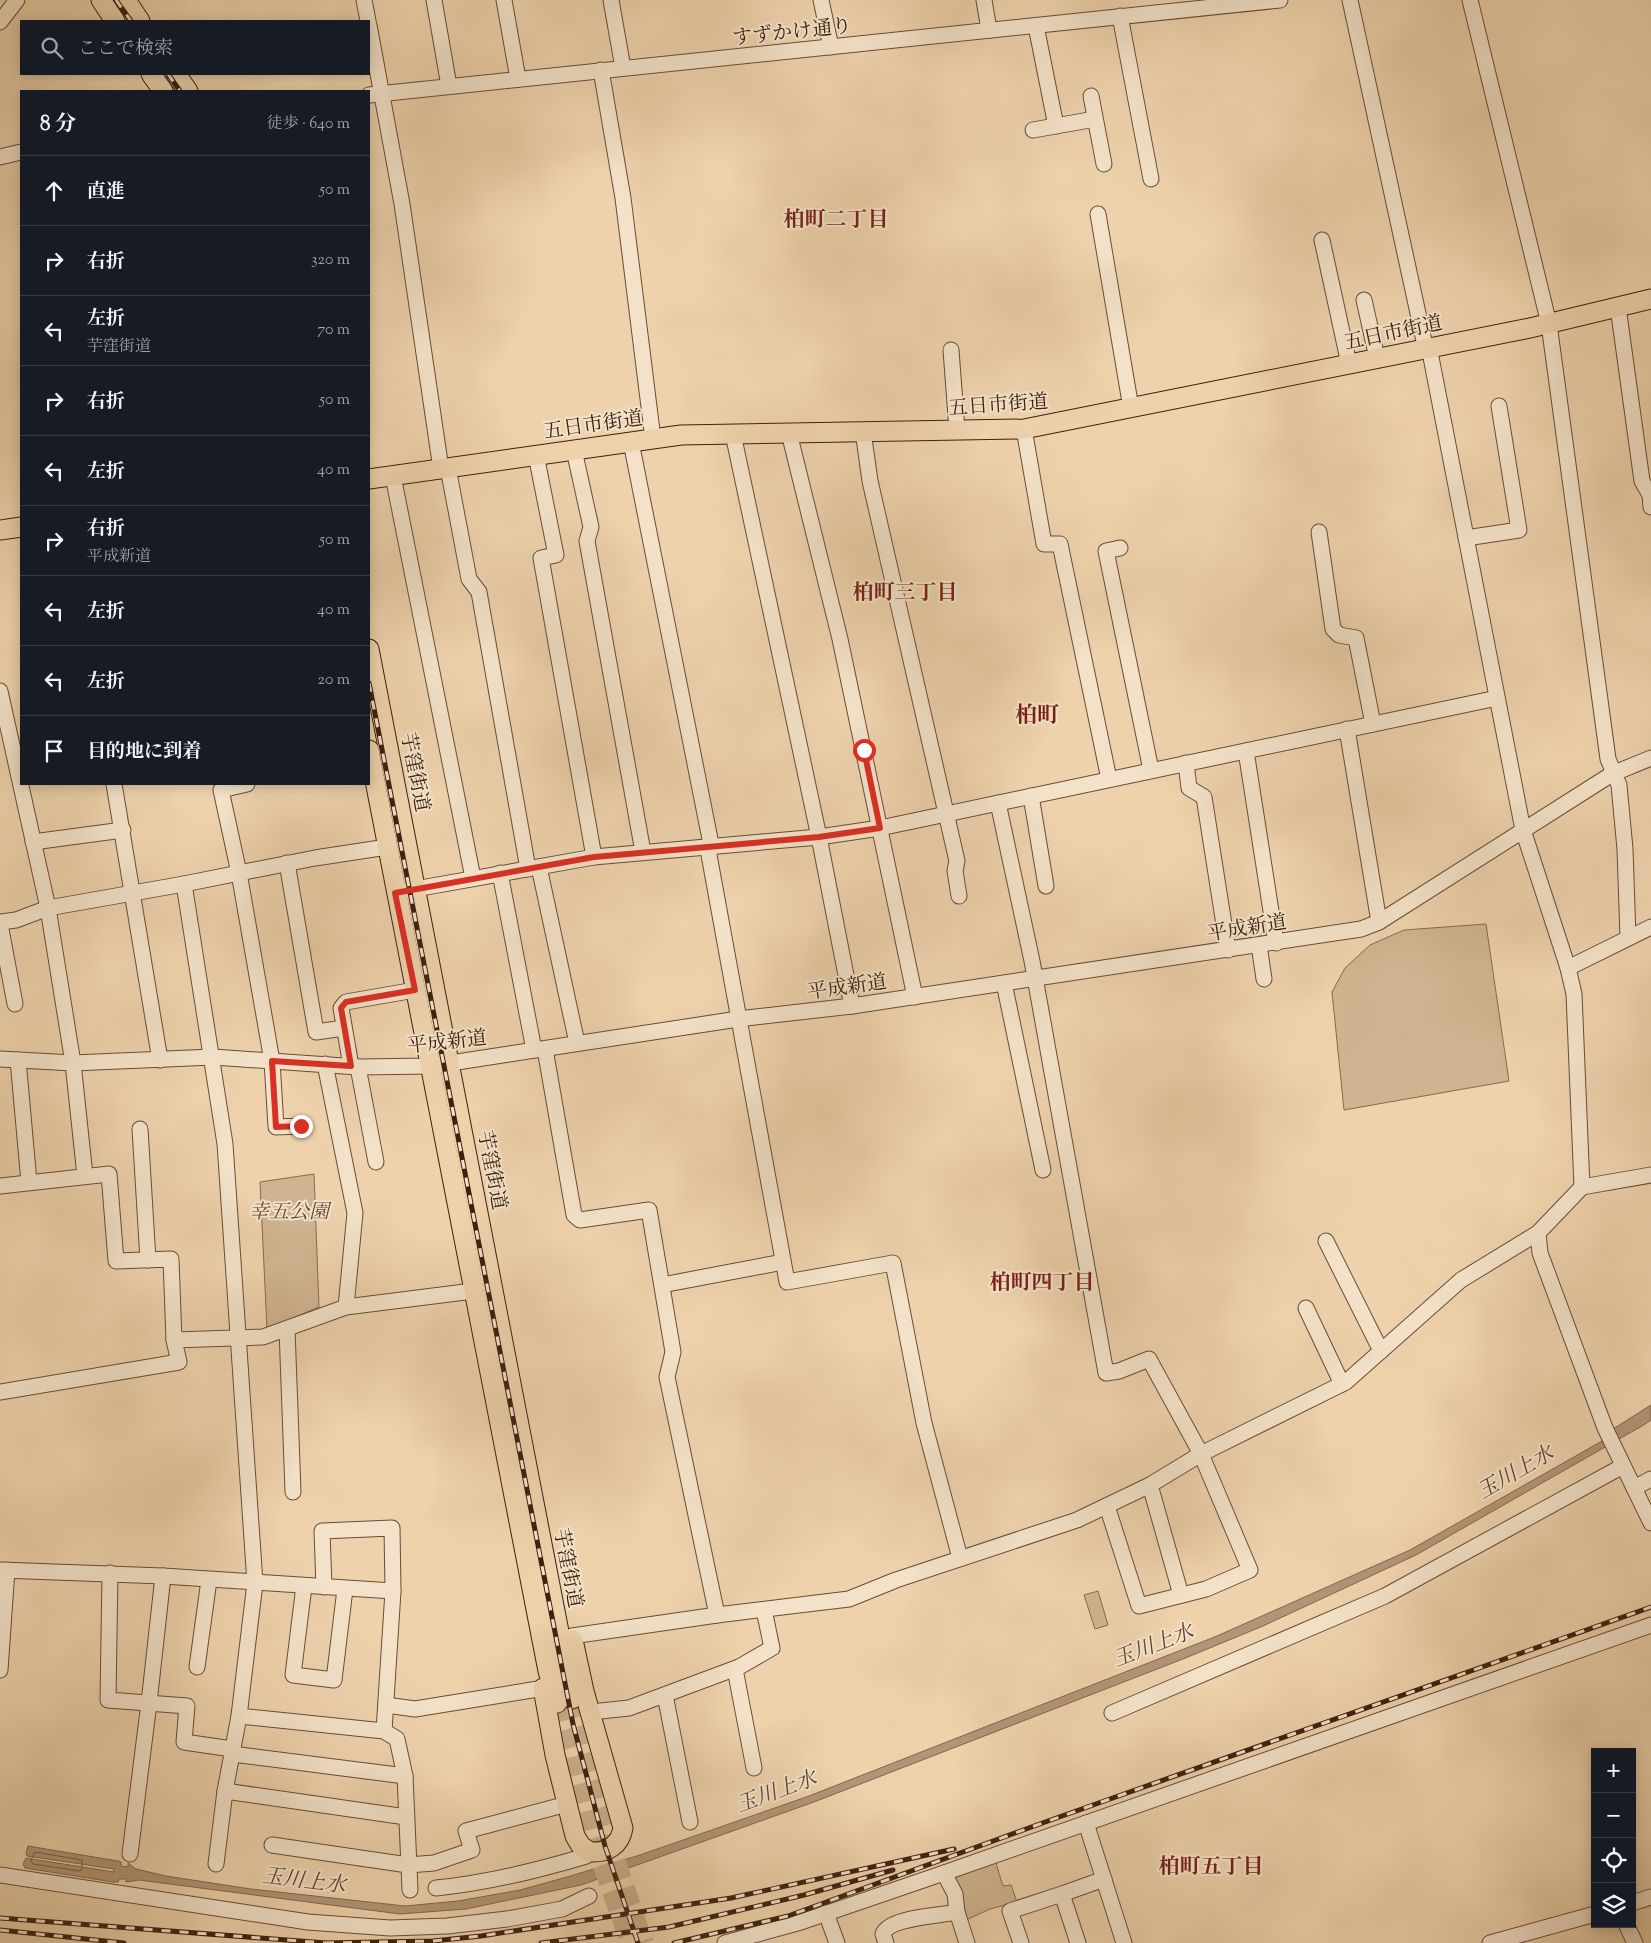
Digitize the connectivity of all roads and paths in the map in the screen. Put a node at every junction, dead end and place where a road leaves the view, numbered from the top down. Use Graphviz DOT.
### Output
graph roads {
  1 [pos="17,0"];
  2 [pos="101,0"];
  3 [pos="126,0"];
  4 [pos="364,0"];
  5 [pos="434,0"];
  6 [pos="504,0"];
  7 [pos="612,0"];
  8 [pos="822,0"];
  9 [pos="984,0"];
  10 [pos="1280,0"];
  11 [pos="1350,0"];
  12 [pos="1470,0"];
  13 [pos="1221,3"];
  14 [pos="1120,16"];
  15 [pos="114,20"];
  16 [pos="139,20"];
  17 [pos="367,20"];
  18 [pos="0,22"];
  19 [pos="1036,26"];
  20 [pos="989,30"];
  21 [pos="370,43"];
  22 [pos="831,47"];
  23 [pos="623,68"];
  24 [pos="601,70"];
  25 [pos="152,75"];
  26 [pos="177,75"];
  27 [pos="518,79"];
  28 [pos="449,86"];
  29 [pos="163,90"];
  30 [pos="187,90"];
  31 [pos="375,94"];
  32 [pos="1091,96"];
  33 [pos="1095,119"];
  34 [pos="1056,126"];
  35 [pos="1033,130"];
  36 [pos="20,152"];
  37 [pos="0,157"];
  38 [pos="1104,164"];
  39 [pos="1151,179"];
  40 [pos="1098,214"];
  41 [pos="1322,240"];
  42 [pos="1651,299"];
  43 [pos="1364,300"];
  44 [pos="1618,307"];
  45 [pos="1549,324"];
  46 [pos="1429,347"];
  47 [pos="951,350"];
  48 [pos="1377,358"];
  49 [pos="1349,364"];
  50 [pos="1498,406"];
  51 [pos="1131,408"];
  52 [pos="1024,429"];
  53 [pos="957,430"];
  54 [pos="863,432"];
  55 [pos="789,433"];
  56 [pos="733,434"];
  57 [pos="653,439"];
  58 [pos="632,442"];
  59 [pos="574,450"];
  60 [pos="536,455"];
  61 [pos="445,468"];
  62 [pos="393,476"];
  63 [pos="370,479"];
  64 [pos="1651,507"];
  65 [pos="20,527"];
  66 [pos="0,530"];
  67 [pos="1319,532"];
  68 [pos="1466,538"];
  69 [pos="1120,548"];
  70 [pos="370,654"];
  71 [pos="0,692"];
  72 [pos="1497,698"];
  73 [pos="1373,724"];
  74 [pos="1347,729"];
  75 [pos="1246,751"];
  76 [pos="370,755"];
  77 [pos="1651,758"];
  78 [pos="1186,763"];
  79 [pos="1151,770"];
  80 [pos="1612,774"];
  81 [pos="1109,779"];
  82 [pos="20,783"];
  83 [pos="20,785"];
  84 [pos="114,785"];
  85 [pos="243,785"];
  86 [pos="1031,796"];
  87 [pos="998,803"];
  88 [pos="946,814"];
  89 [pos="880,828"];
  90 [pos="123,830"];
  91 [pos="1523,830"];
  92 [pos="819,837"];
  93 [pos="33,842"];
  94 [pos="710,846"];
  95 [pos="387,847"];
  96 [pos="643,852"];
  97 [pos="594,857"];
  98 [pos="287,863"];
  99 [pos="534,868"];
  100 [pos="239,873"];
  101 [pos="500,873"];
  102 [pos="473,878"];
  103 [pos="184,884"];
  104 [pos="1046,886"];
  105 [pos="415,889"];
  106 [pos="134,892"];
  107 [pos="395,893"];
  108 [pos="959,896"];
  109 [pos="48,908"];
  110 [pos="1379,922"];
  111 [pos="0,923"];
  112 [pos="1651,927"];
  113 [pos="1628,938"];
  114 [pos="1276,943"];
  115 [pos="1259,945"];
  116 [pos="1228,950"];
  117 [pos="1568,968"];
  118 [pos="1036,979"];
  119 [pos="1264,979"];
  120 [pos="1004,984"];
  121 [pos="415,990"];
  122 [pos="915,996"];
  123 [pos="15,1004"];
  124 [pos="852,1006"];
  125 [pos="738,1019"];
  126 [pos="344,1028"];
  127 [pos="577,1043"];
  128 [pos="540,1049"];
  129 [pos="213,1057"];
  130 [pos="0,1059"];
  131 [pos="18,1060"];
  132 [pos="160,1060"];
  133 [pos="272,1061"];
  134 [pos="73,1063"];
  135 [pos="325,1064"];
  136 [pos="450,1064"];
  137 [pos="431,1066"];
  138 [pos="355,1067"];
  139 [pos="301,1126"];
  140 [pos="140,1128"];
  141 [pos="376,1162"];
  142 [pos="1043,1170"];
  143 [pos="1651,1175"];
  144 [pos="85,1176"];
  145 [pos="29,1182"];
  146 [pos="0,1186"];
  147 [pos="1582,1187"];
  148 [pos="1538,1232"];
  149 [pos="1326,1241"];
  150 [pos="148,1260"];
  151 [pos="783,1262"];
  152 [pos="662,1285"];
  153 [pos="473,1291"];
  154 [pos="346,1307"];
  155 [pos="1306,1308"];
  156 [pos="287,1330"];
  157 [pos="238,1339"];
  158 [pos="174,1340"];
  159 [pos="1381,1351"];
  160 [pos="1342,1384"];
  161 [pos="0,1392"];
  162 [pos="1201,1454"];
  163 [pos="1623,1466"];
  164 [pos="519,1472"];
  165 [pos="1651,1479"];
  166 [pos="1150,1485"];
  167 [pos="1634,1488"];
  168 [pos="293,1492"];
  169 [pos="1107,1506"];
  170 [pos="1651,1523"];
  171 [pos="960,1558"];
  172 [pos="3,1570"];
  173 [pos="110,1574"];
  174 [pos="162,1576"];
  175 [pos="209,1580"];
  176 [pos="255,1583"];
  177 [pos="304,1586"];
  178 [pos="324,1587"];
  179 [pos="345,1588"];
  180 [pos="392,1591"];
  181 [pos="1182,1595"];
  182 [pos="764,1610"];
  183 [pos="717,1615"];
  184 [pos="1651,1625"];
  185 [pos="572,1636"];
  186 [pos="197,1667"];
  187 [pos="735,1669"];
  188 [pos="0,1670"];
  189 [pos="544,1688"];
  190 [pos="666,1695"];
  191 [pos="565,1701"];
  192 [pos="150,1703"];
  193 [pos="386,1705"];
  194 [pos="591,1712"];
  195 [pos="1112,1713"];
  196 [pos="238,1716"];
  197 [pos="384,1731"];
  198 [pos="232,1752"];
  199 [pos="754,1768"];
  200 [pos="405,1776"];
  201 [pos="225,1791"];
  202 [pos="567,1804"];
  203 [pos="406,1818"];
  204 [pos="690,1822"];
  205 [pos="1086,1823"];
  206 [pos="272,1844"];
  207 [pos="130,1854"];
  208 [pos="586,1856"];
  209 [pos="216,1864"];
  210 [pos="408,1865"];
  211 [pos="944,1873"];
  212 [pos="0,1875"];
  213 [pos="1104,1879"];
  214 [pos="436,1888"];
  215 [pos="410,1890"];
  216 [pos="1062,1894"];
  217 [pos="589,1896"];
  218 [pos="1651,1897"];
  219 [pos="1636,1902"];
  220 [pos="957,1912"];
  221 [pos="826,1913"];
  222 [pos="1591,1916"];
  223 [pos="1628,1928"];
  224 [pos="1540,1936"];
  225 [pos="726,1943"];
  226 [pos="837,1943"];
  227 [pos="886,1943"];
  228 [pos="967,1943"];
  229 [pos="1021,1943"];
  230 [pos="1078,1943"];
  231 [pos="1124,1943"];
  232 [pos="1490,1943"];
  233 [pos="1635,1943"];
  1 -- 18 [label="street"];
  2 -- 15 [label="main road"];
  3 -- 16 [label="main road"];
  4 -- 17 [label="street"];
  5 -- 28 [label="street"];
  6 -- 27 [label="street"];
  7 -- 23 [label="street"];
  8 -- 22 [label="street"];
  9 -- 20 [label="street"];
  10 -- 13 [label="street, すずかけ通り"];
  11 -- 46 [label="street"];
  12 -- 45 [label="street"];
  13 -- 14 [label="street, すずかけ通り"];
  14 -- 19 [label="street, すずかけ通り"];
  14 -- 39 [label="street"];
  19 -- 20 [label="street, すずかけ通り"];
  19 -- 34 [label="street"];
  20 -- 22 [label="street, すずかけ通り"];
  21 -- 31 [label="street"];
  22 -- 23 [label="street, すずかけ通り"];
  23 -- 24 [label="street, すずかけ通り"];
  24 -- 27 [label="street, すずかけ通り"];
  24 -- 57 [label="street"];
  25 -- 29 [label="main road"];
  26 -- 30 [label="main road"];
  27 -- 28 [label="street, すずかけ通り"];
  28 -- 31 [label="street, すずかけ通り"];
  31 -- 61 [label="street"];
  32 -- 33 [label="street"];
  33 -- 34 [label="street"];
  33 -- 38 [label="street"];
  34 -- 35 [label="street"];
  36 -- 37 [label="street"];
  40 -- 51 [label="street"];
  41 -- 49 [label="street"];
  42 -- 44 [label="main road, 五日市街道"];
  43 -- 48 [label="street"];
  44 -- 45 [label="main road, 五日市街道"];
  44 -- 64 [label="street"];
  45 -- 46 [label="main road, 五日市街道"];
  45 -- 80 [label="street"];
  46 -- 48 [label="main road, 五日市街道"];
  46 -- 68 [label="street"];
  47 -- 53 [label="street"];
  48 -- 49 [label="main road, 五日市街道"];
  49 -- 51 [label="main road, 五日市街道"];
  50 -- 68 [label="street"];
  51 -- 52 [label="main road, 五日市街道"];
  52 -- 53 [label="main road, 五日市街道"];
  52 -- 81 [label="street"];
  53 -- 54 [label="main road, 五日市街道"];
  54 -- 55 [label="main road, 五日市街道"];
  54 -- 88 [label="street"];
  55 -- 56 [label="main road, 五日市街道"];
  55 -- 89 [label="street"];
  56 -- 57 [label="main road, 五日市街道"];
  56 -- 92 [label="street"];
  57 -- 58 [label="main road, 五日市街道"];
  58 -- 59 [label="main road, 五日市街道"];
  58 -- 94 [label="street"];
  59 -- 60 [label="main road, 五日市街道"];
  59 -- 96 [label="street"];
  60 -- 61 [label="main road, 五日市街道"];
  60 -- 97 [label="street"];
  61 -- 62 [label="main road, 五日市街道"];
  61 -- 99 [label="street"];
  62 -- 63 [label="main road, 五日市街道"];
  62 -- 102 [label="street"];
  65 -- 66 [label="main road"];
  67 -- 73 [label="street"];
  68 -- 72 [label="street"];
  69 -- 79 [label="street"];
  70 -- 105 [label="main road, 芋窪街道"];
  71 -- 82 [label="street"];
  72 -- 73 [label="street"];
  72 -- 91 [label="street"];
  73 -- 74 [label="street"];
  74 -- 75 [label="street"];
  74 -- 110 [label="street"];
  75 -- 78 [label="street"];
  75 -- 114 [label="street"];
  76 -- 95 [label="main road, 芋窪街道"];
  77 -- 80 [label="street, 平成新道"];
  78 -- 79 [label="street"];
  78 -- 116 [label="street"];
  79 -- 81 [label="street"];
  80 -- 91 [label="street, 平成新道"];
  80 -- 113 [label="street"];
  81 -- 86 [label="street"];
  83 -- 93 [label="street"];
  84 -- 90 [label="street"];
  85 -- 100 [label="street"];
  86 -- 87 [label="street"];
  86 -- 104 [label="street"];
  87 -- 88 [label="street"];
  87 -- 118 [label="street"];
  88 -- 89 [label="street"];
  88 -- 108 [label="street"];
  89 -- 92 [label="street"];
  89 -- 122 [label="street"];
  90 -- 93 [label="street"];
  90 -- 106 [label="street"];
  91 -- 110 [label="street, 平成新道"];
  91 -- 117 [label="street"];
  92 -- 94 [label="street"];
  92 -- 124 [label="street"];
  93 -- 109 [label="street"];
  94 -- 96 [label="street"];
  94 -- 125 [label="street"];
  95 -- 98 [label="street"];
  95 -- 107 [label="main road, 芋窪街道"];
  96 -- 97 [label="street"];
  97 -- 99 [label="street"];
  98 -- 100 [label="street"];
  98 -- 126 [label="street"];
  99 -- 101 [label="street"];
  99 -- 127 [label="street"];
  100 -- 103 [label="street"];
  100 -- 133 [label="street"];
  101 -- 102 [label="street"];
  101 -- 128 [label="street"];
  102 -- 105 [label="street"];
  103 -- 106 [label="street"];
  103 -- 129 [label="street"];
  105 -- 107 [label="street"];
  105 -- 136 [label="main road, 芋窪街道"];
  106 -- 109 [label="street"];
  106 -- 132 [label="street"];
  107 -- 121 [label="main road, 芋窪街道"];
  109 -- 111 [label="street"];
  109 -- 134 [label="street"];
  110 -- 114 [label="street, 平成新道"];
  111 -- 123 [label="street"];
  112 -- 113 [label="street"];
  113 -- 117 [label="street"];
  114 -- 115 [label="street, 平成新道"];
  115 -- 116 [label="street, 平成新道"];
  115 -- 119 [label="street"];
  116 -- 118 [label="street, 平成新道"];
  117 -- 147 [label="street"];
  118 -- 120 [label="street, 平成新道"];
  118 -- 162 [label="street"];
  120 -- 122 [label="street, 平成新道"];
  120 -- 142 [label="street"];
  121 -- 126 [label="street"];
  121 -- 137 [label="main road, 芋窪街道"];
  122 -- 124 [label="street, 平成新道"];
  124 -- 125 [label="street, 平成新道"];
  125 -- 127 [label="street, 平成新道"];
  125 -- 151 [label="street"];
  126 -- 138 [label="street"];
  127 -- 128 [label="street, 平成新道"];
  128 -- 136 [label="street, 平成新道"];
  128 -- 152 [label="street"];
  129 -- 132 [label="street, 平成新道"];
  129 -- 133 [label="street, 平成新道"];
  129 -- 157 [label="street"];
  130 -- 131 [label="street, 平成新道"];
  131 -- 134 [label="street, 平成新道"];
  131 -- 145 [label="street"];
  132 -- 134 [label="street, 平成新道"];
  133 -- 135 [label="street, 平成新道"];
  133 -- 139 [label="street"];
  134 -- 144 [label="street"];
  135 -- 138 [label="street, 平成新道"];
  135 -- 154 [label="street"];
  136 -- 137 [label="street, 平成新道"];
  136 -- 164 [label="main road, 芋窪街道"];
  137 -- 138 [label="street, 平成新道"];
  137 -- 153 [label="main road, 芋窪街道"];
  138 -- 141 [label="street"];
  140 -- 150 [label="street"];
  143 -- 147 [label="street"];
  144 -- 145 [label="street"];
  144 -- 150 [label="street"];
  145 -- 146 [label="street"];
  147 -- 148 [label="street"];
  148 -- 159 [label="street"];
  148 -- 163 [label="street"];
  149 -- 159 [label="street"];
  150 -- 158 [label="street"];
  151 -- 152 [label="street"];
  151 -- 171 [label="street"];
  152 -- 183 [label="street"];
  153 -- 154 [label="street"];
  153 -- 164 [label="main road, 芋窪街道"];
  154 -- 156 [label="street"];
  155 -- 160 [label="street"];
  156 -- 157 [label="street"];
  156 -- 168 [label="street"];
  157 -- 158 [label="street"];
  157 -- 176 [label="street"];
  158 -- 161 [label="street"];
  159 -- 160 [label="street"];
  160 -- 162 [label="street"];
  162 -- 166 [label="street"];
  162 -- 181 [label="street"];
  163 -- 167 [label="street"];
  163 -- 195 [label="street"];
  164 -- 185 [label="main road"];
  164 -- 189 [label="main road"];
  164 -- 191 [label="main road, 芋窪街道"];
  165 -- 167 [label="street"];
  166 -- 169 [label="street"];
  166 -- 181 [label="street"];
  167 -- 170 [label="street"];
  169 -- 171 [label="street"];
  169 -- 181 [label="street"];
  171 -- 182 [label="street"];
  172 -- 173 [label="street"];
  172 -- 188 [label="street"];
  173 -- 174 [label="street"];
  173 -- 192 [label="street"];
  174 -- 175 [label="street"];
  174 -- 192 [label="street"];
  175 -- 176 [label="street"];
  175 -- 186 [label="street"];
  176 -- 177 [label="street"];
  176 -- 196 [label="street"];
  177 -- 178 [label="street"];
  177 -- 179 [label="street"];
  178 -- 179 [label="street"];
  178 -- 180 [label="street"];
  179 -- 180 [label="street"];
  180 -- 193 [label="street"];
  182 -- 183 [label="street"];
  182 -- 187 [label="street"];
  183 -- 185 [label="street"];
  184 -- 205 [label="street"];
  185 -- 194 [label="main road"];
  187 -- 190 [label="street"];
  187 -- 199 [label="street"];
  189 -- 193 [label="street"];
  189 -- 202 [label="main road"];
  190 -- 194 [label="street"];
  190 -- 204 [label="street"];
  192 -- 198 [label="street"];
  192 -- 207 [label="street"];
  193 -- 197 [label="street"];
  194 -- 202 [label="main road"];
  196 -- 197 [label="street"];
  196 -- 198 [label="street"];
  197 -- 200 [label="street"];
  198 -- 200 [label="street"];
  198 -- 201 [label="street"];
  200 -- 203 [label="street"];
  201 -- 203 [label="street"];
  201 -- 209 [label="street"];
  202 -- 210 [label="street"];
  203 -- 210 [label="street"];
  205 -- 211 [label="street"];
  205 -- 213 [label="street"];
  206 -- 210 [label="street"];
  208 -- 214 [label="street"];
  210 -- 215 [label="street"];
  211 -- 220 [label="street"];
  211 -- 221 [label="street"];
  212 -- 217 [label="street"];
  213 -- 216 [label="street"];
  213 -- 231 [label="street"];
  216 -- 229 [label="street"];
  216 -- 230 [label="street"];
  218 -- 219 [label="street"];
  220 -- 227 [label="street"];
  220 -- 228 [label="street"];
  221 -- 225 [label="street"];
  221 -- 226 [label="street"];
  222 -- 224 [label="street"];
  223 -- 233 [label="street"];
  224 -- 232 [label="street"];
}
